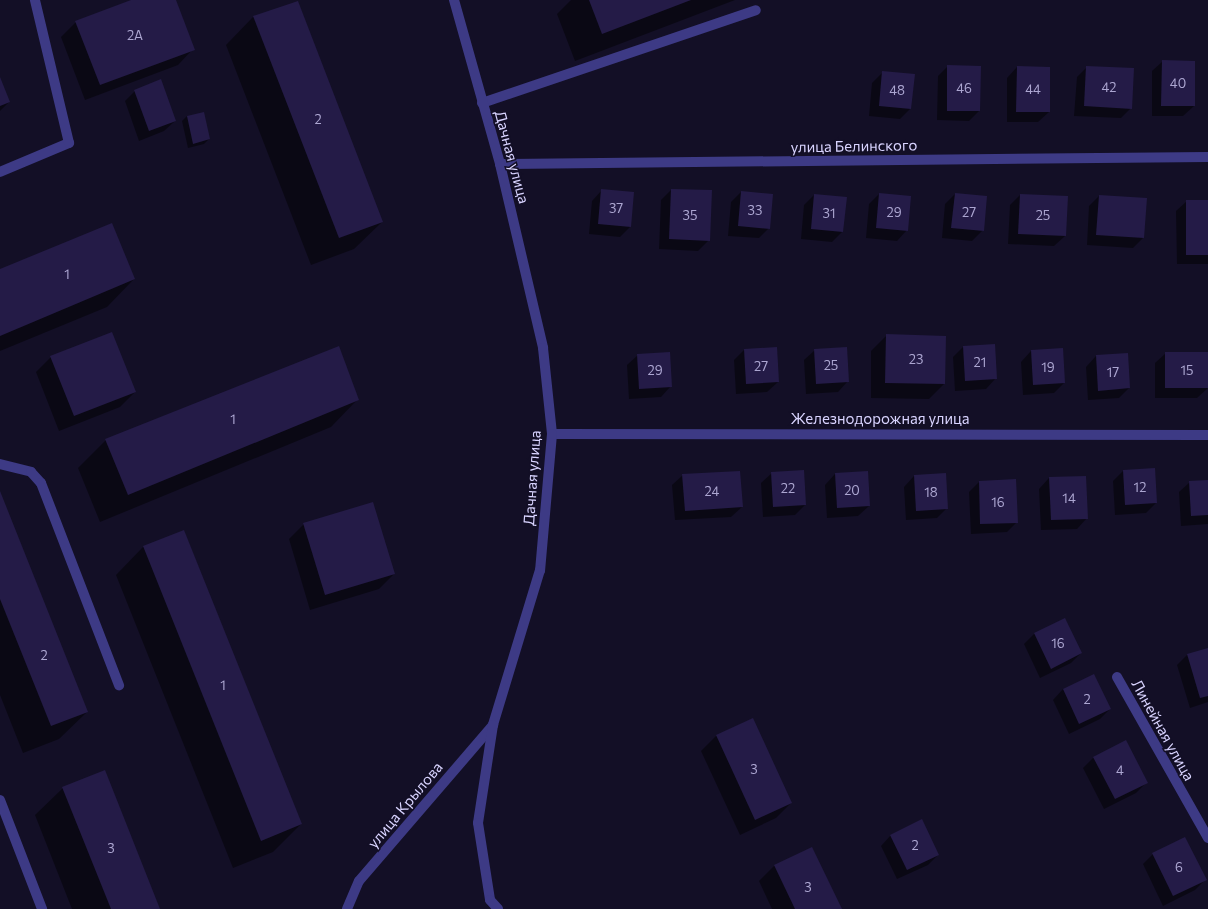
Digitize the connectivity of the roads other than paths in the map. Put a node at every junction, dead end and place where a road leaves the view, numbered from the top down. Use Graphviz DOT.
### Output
graph roads {
  1 [pos="35,0"];
  2 [pos="454,0"];
  3 [pos="756,10"];
  4 [pos="482,103"];
  5 [pos="1208,157"];
  6 [pos="500,164"];
  7 [pos="0,172"];
  8 [pos="552,434"];
  9 [pos="1208,435"];
  10 [pos="0,464"];
  11 [pos="1117,677"];
  12 [pos="119,685"];
  13 [pos="492,725"];
  14 [pos="0,800"];
  15 [pos="1208,838"];
  16 [pos="42,909"];
  17 [pos="347,909"];
  18 [pos="498,909"];
  1 -- 7 [label="street"];
  2 -- 4 [label="street, Дачная улица"];
  3 -- 4 [label="street"];
  4 -- 6 [label="street, Дачная улица"];
  5 -- 6 [label="street, улица Белинского"];
  6 -- 8 [label="street, Дачная улица"];
  8 -- 9 [label="street, Железнодорожная улица"];
  8 -- 13 [label="street, Дачная улица"];
  10 -- 12 [label="street"];
  11 -- 15 [label="street, Линейная улица"];
  13 -- 17 [label="street, улица Крылова"];
  13 -- 18 [label="street, Дачная улица"];
  14 -- 16 [label="street"];
}
